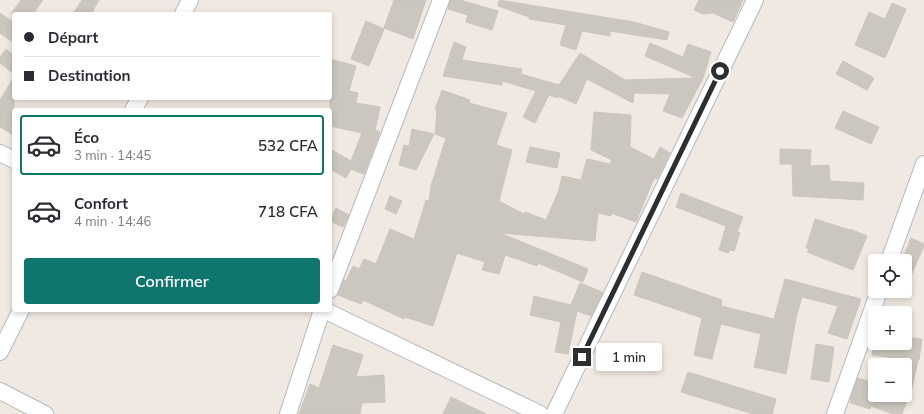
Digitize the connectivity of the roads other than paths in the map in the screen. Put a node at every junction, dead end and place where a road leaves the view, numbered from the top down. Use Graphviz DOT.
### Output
graph roads {
  1 [pos="190,0"];
  2 [pos="440,0"];
  3 [pos="755,0"];
  4 [pos="184,12"];
  5 [pos="0,153"];
  6 [pos="12,159"];
  7 [pos="924,164"];
  8 [pos="892,254"];
  9 [pos="332,285"];
  10 [pos="876,298"];
  11 [pos="20,312"];
  12 [pos="322,312"];
  13 [pos="327,312"];
  14 [pos="0,352"];
  15 [pos="0,391"];
  16 [pos="45,414"];
  17 [pos="288,414"];
  18 [pos="540,414"];
  19 [pos="554,414"];
  20 [pos="835,414"];
  1 -- 4 [label="street"];
  2 -- 9 [label="street"];
  3 -- 19 [label="street"];
  5 -- 6 [label="street"];
  7 -- 8 [label="street"];
  10 -- 20 [label="street"];
  11 -- 14 [label="street"];
  12 -- 17 [label="street"];
  13 -- 18 [label="street"];
  15 -- 16 [label="street"];
}
